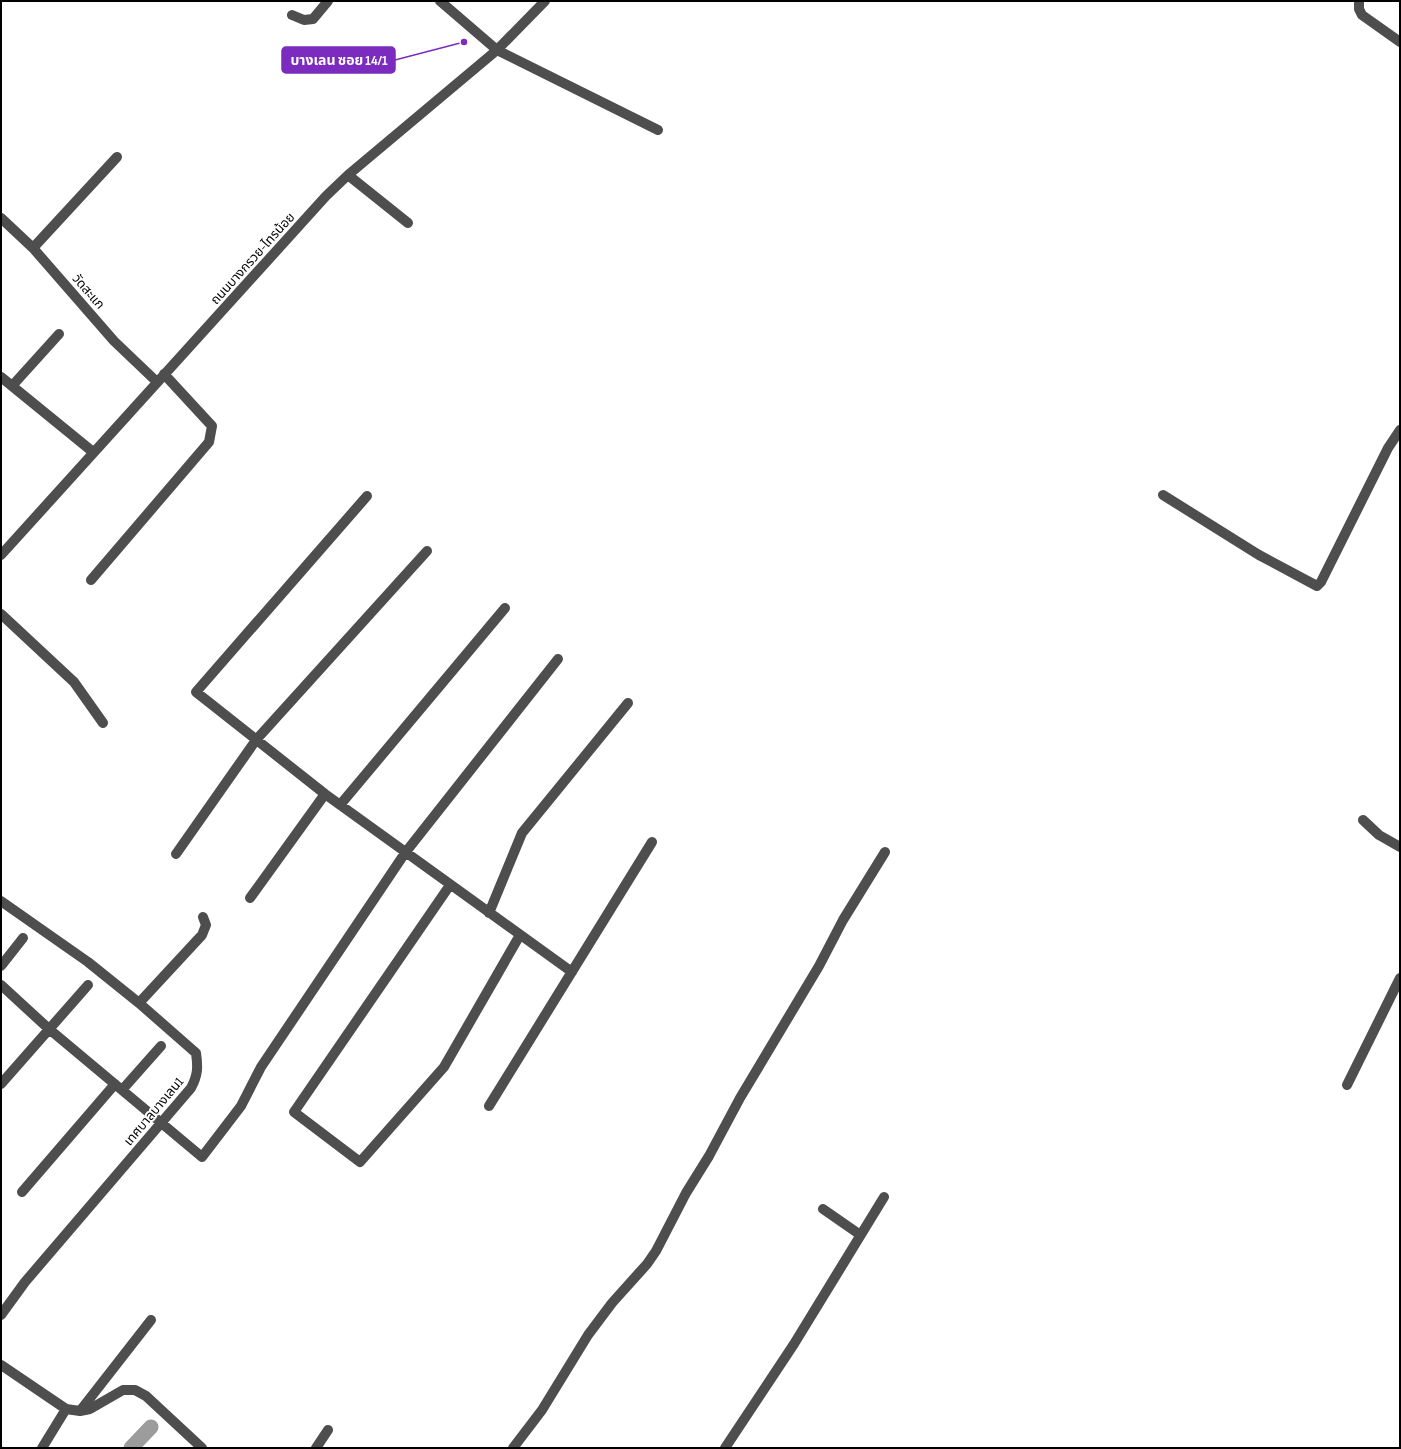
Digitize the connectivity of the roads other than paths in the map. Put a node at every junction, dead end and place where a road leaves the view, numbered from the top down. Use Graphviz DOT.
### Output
graph roads {
  1 [pos="328,1"];
  2 [pos="440,1"];
  3 [pos="545,1"];
  4 [pos="1359,1"];
  5 [pos="292,15"];
  6 [pos="1400,42"];
  7 [pos="496,50"];
  8 [pos="658,130"];
  9 [pos="117,157"];
  10 [pos="348,175"];
  11 [pos="1,218"];
  12 [pos="408,222"];
  13 [pos="33,248"];
  14 [pos="59,334"];
  15 [pos="164,374"];
  16 [pos="1,377"];
  17 [pos="156,382"];
  18 [pos="12,386"];
  19 [pos="1400,430"];
  20 [pos="93,452"];
  21 [pos="1163,495"];
  22 [pos="367,496"];
  23 [pos="427,552"];
  24 [pos="1,555"];
  25 [pos="91,580"];
  26 [pos="505,608"];
  27 [pos="1,614"];
  28 [pos="558,659"];
  29 [pos="628,703"];
  30 [pos="103,723"];
  31 [pos="256,740"];
  32 [pos="325,794"];
  33 [pos="340,805"];
  34 [pos="1363,820"];
  35 [pos="652,842"];
  36 [pos="1400,847"];
  37 [pos="885,852"];
  38 [pos="405,853"];
  39 [pos="176,854"];
  40 [pos="450,885"];
  41 [pos="250,898"];
  42 [pos="1,901"];
  43 [pos="489,913"];
  44 [pos="203,917"];
  45 [pos="520,935"];
  46 [pos="23,938"];
  47 [pos="1,966"];
  48 [pos="572,972"];
  49 [pos="1400,978"];
  50 [pos="1,985"];
  51 [pos="88,985"];
  52 [pos="139,1003"];
  53 [pos="49,1029"];
  54 [pos="161,1046"];
  55 [pos="1,1084"];
  56 [pos="1347,1086"];
  57 [pos="118,1087"];
  58 [pos="489,1106"];
  59 [pos="161,1123"];
  60 [pos="22,1192"];
  61 [pos="884,1197"];
  62 [pos="823,1210"];
  63 [pos="860,1234"];
  64 [pos="1,1315"];
  65 [pos="151,1320"];
  66 [pos="1,1364"];
  67 [pos="66,1409"];
  68 [pos="80,1411"];
  69 [pos="328,1430"];
  70 [pos="42,1448"];
  71 [pos="202,1448"];
  72 [pos="316,1448"];
  73 [pos="513,1448"];
  74 [pos="725,1448"];
  1 -- 5 [label="street"];
  2 -- 7 [label="street"];
  3 -- 7 [label="street, ถนนบางกรวย-ไทรน้อย"];
  4 -- 6 [label="street"];
  7 -- 8 [label="street"];
  7 -- 10 [label="street, ถนนบางกรวย-ไทรน้อย"];
  9 -- 13 [label="street"];
  10 -- 12 [label="street"];
  10 -- 15 [label="street, ถนนบางกรวย-ไทรน้อย"];
  11 -- 13 [label="street, วัดสะแก"];
  13 -- 17 [label="street, วัดสะแก"];
  14 -- 18 [label="street"];
  15 -- 17 [label="street, ถนนบางกรวย-ไทรน้อย"];
  15 -- 25 [label="street"];
  16 -- 18 [label="street"];
  17 -- 20 [label="street, ถนนบางกรวย-ไทรน้อย"];
  18 -- 20 [label="street"];
  19 -- 21 [label="street"];
  20 -- 24 [label="street, ถนนบางกรวย-ไทรน้อย"];
  22 -- 31 [label="street"];
  23 -- 31 [label="street"];
  26 -- 33 [label="street"];
  27 -- 30 [label="street"];
  28 -- 38 [label="street"];
  29 -- 43 [label="street"];
  31 -- 32 [label="street"];
  31 -- 39 [label="street"];
  32 -- 33 [label="street"];
  32 -- 41 [label="street"];
  33 -- 38 [label="street"];
  34 -- 36 [label="street"];
  35 -- 48 [label="street"];
  37 -- 73 [label="street"];
  38 -- 40 [label="street"];
  38 -- 59 [label="street"];
  40 -- 43 [label="street"];
  40 -- 45 [label="street"];
  42 -- 52 [label="street, เทศบาลบางเลน1"];
  43 -- 45 [label="street"];
  44 -- 52 [label="street"];
  45 -- 48 [label="street"];
  46 -- 47 [label="street"];
  48 -- 58 [label="street"];
  49 -- 56 [label="street"];
  50 -- 53 [label="street"];
  51 -- 53 [label="street"];
  52 -- 59 [label="street, เทศบาลบางเลน1"];
  53 -- 55 [label="street"];
  53 -- 57 [label="street"];
  54 -- 57 [label="street"];
  57 -- 59 [label="street"];
  57 -- 60 [label="street"];
  59 -- 64 [label="street, เทศบาลบางเลน1"];
  61 -- 63 [label="street"];
  62 -- 63 [label="street"];
  63 -- 74 [label="street"];
  65 -- 68 [label="street"];
  66 -- 67 [label="street"];
  67 -- 68 [label="street"];
  67 -- 70 [label="street"];
  68 -- 71 [label="street"];
  69 -- 72 [label="street"];
}
